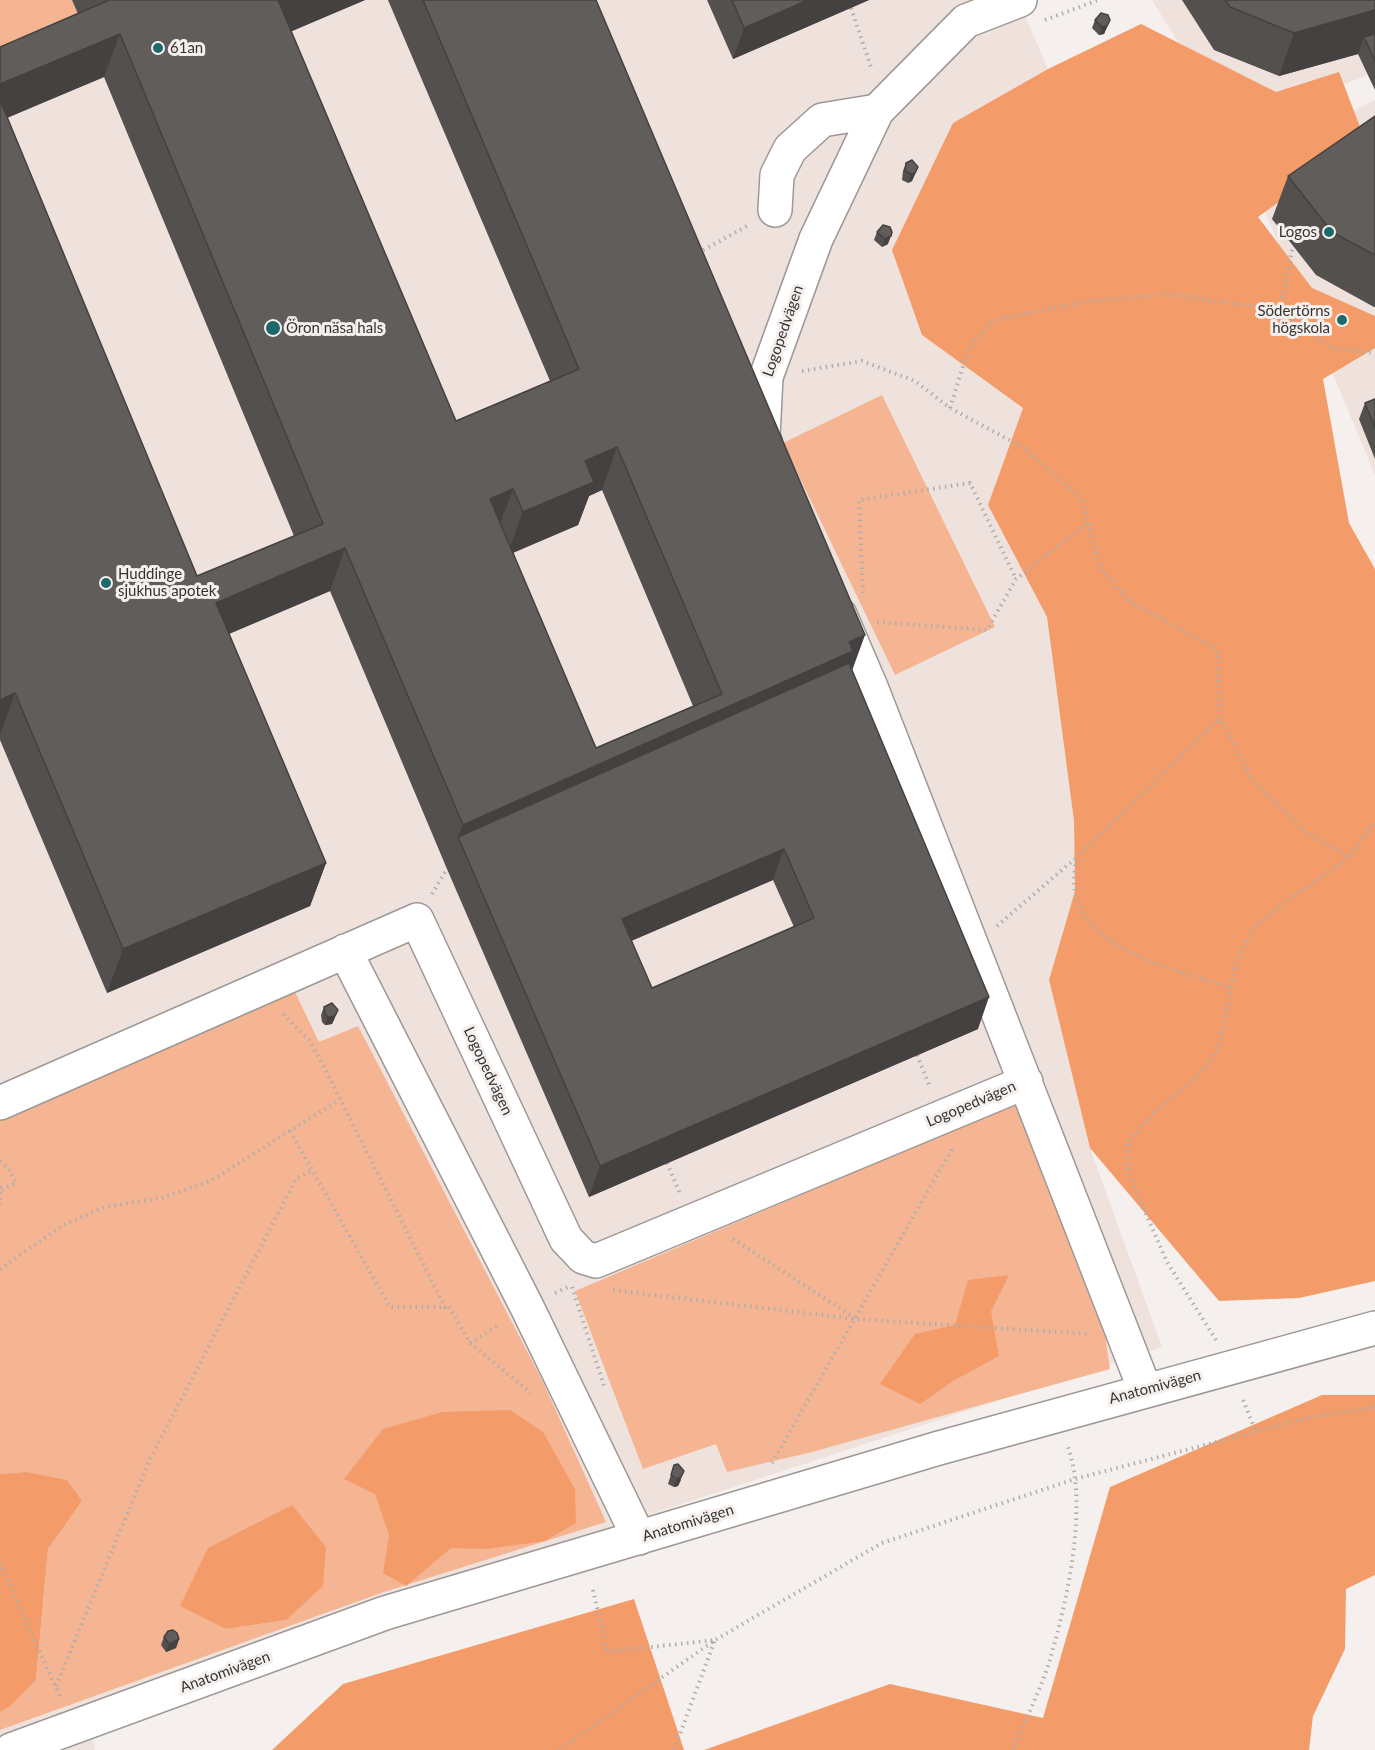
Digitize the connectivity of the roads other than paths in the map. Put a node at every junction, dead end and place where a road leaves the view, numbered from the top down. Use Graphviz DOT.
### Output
graph roads {
  1 [pos="1027,12"];
  2 [pos="880,108"];
  3 [pos="776,210"];
  4 [pos="777,468"];
  5 [pos="828,587"];
  6 [pos="345,951"];
  7 [pos="1026,1082"];
  8 [pos="0,1103"];
  9 [pos="1375,1328"];
  10 [pos="1145,1390"];
  11 [pos="639,1538"];
  12 [pos="11,1750"];
  1 -- 2 [label="street, Logopedvägen"];
  2 -- 3 [label="street"];
  2 -- 4 [label="street, Logopedvägen"];
  5 -- 7 [label="street, Logopedvägen"];
  6 -- 7 [label="street, Logopedvägen"];
  6 -- 8 [label="street, Logopedvägen"];
  6 -- 11 [label="street"];
  7 -- 10 [label="street"];
  9 -- 10 [label="street, Anatomivägen"];
  10 -- 11 [label="street, Anatomivägen"];
  11 -- 12 [label="street, Anatomivägen"];
}
